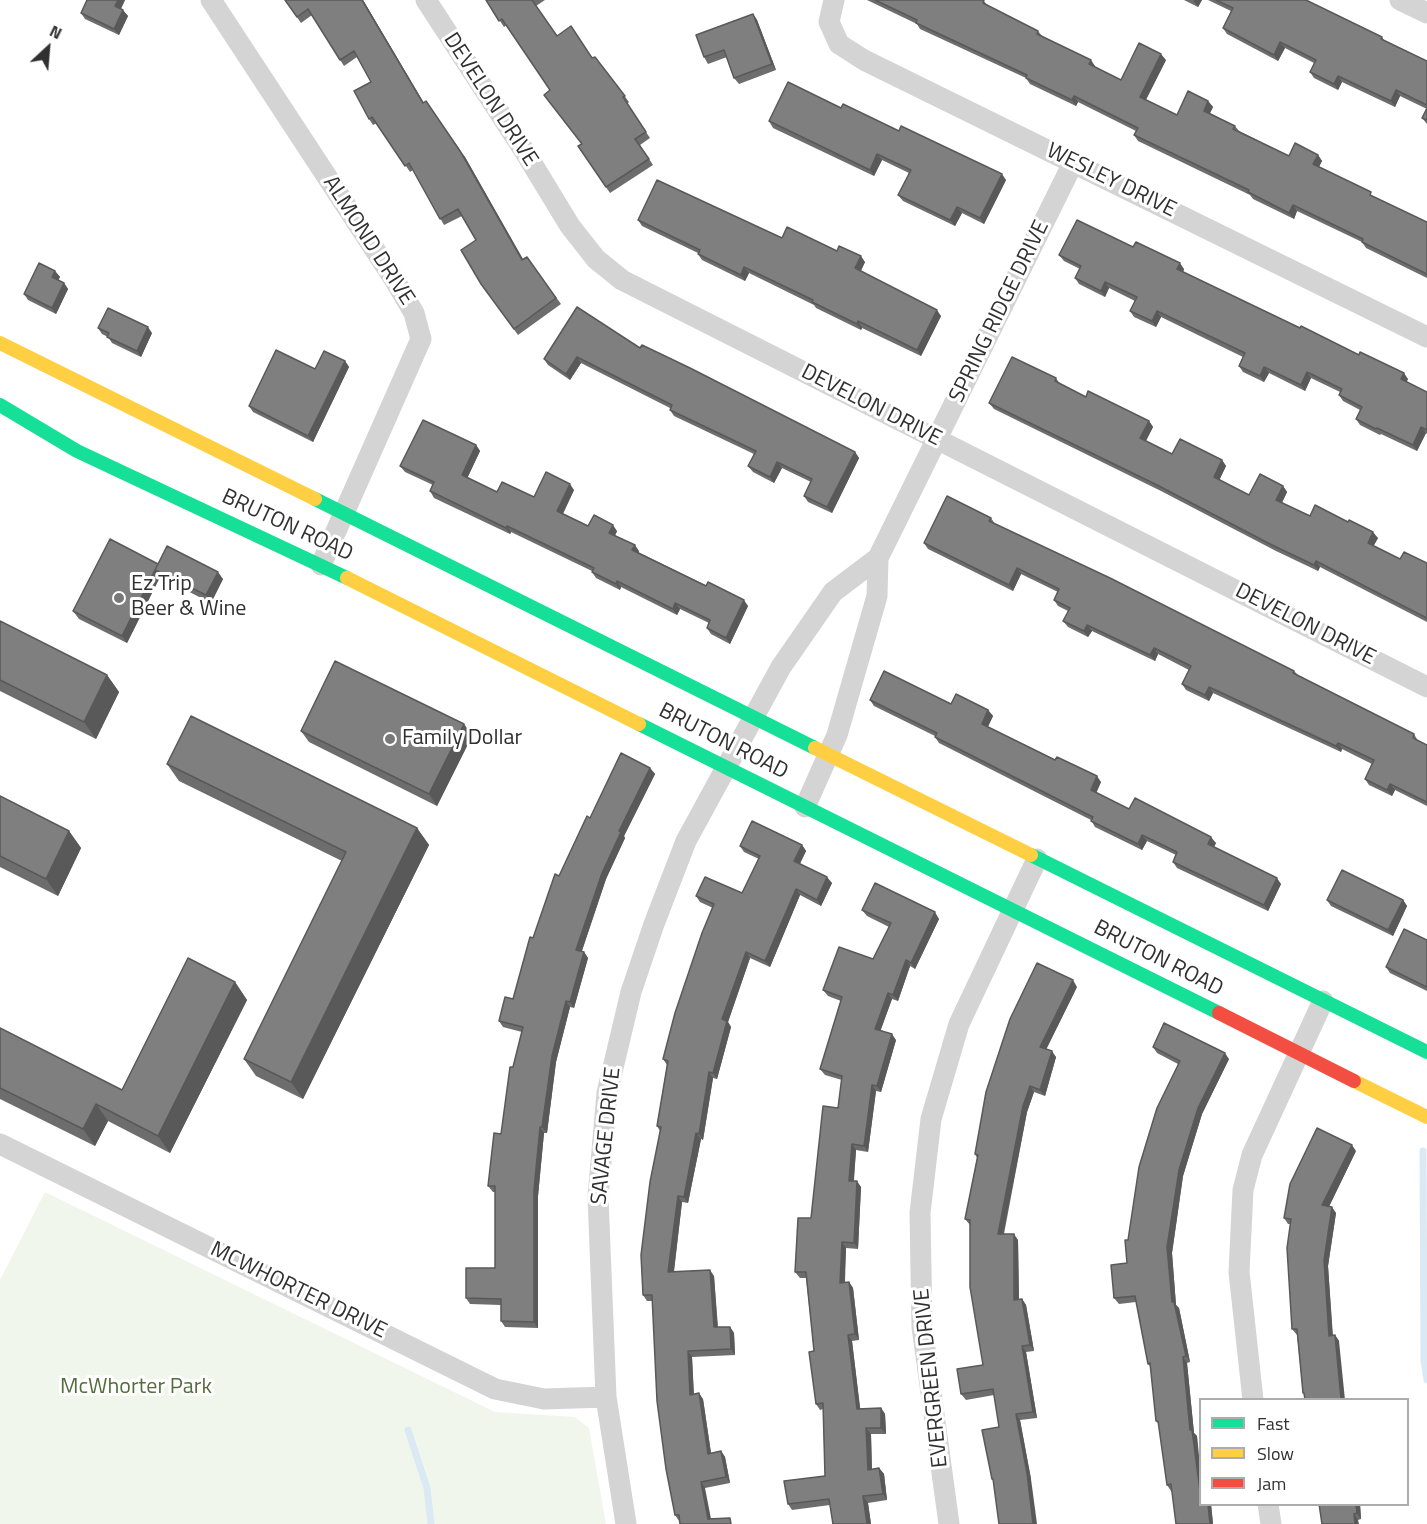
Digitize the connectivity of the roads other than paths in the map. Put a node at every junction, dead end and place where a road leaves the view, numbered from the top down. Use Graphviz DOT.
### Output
graph roads {
  1 [pos="211,0"];
  2 [pos="426,0"];
  3 [pos="834,0"];
  4 [pos="1400,0"];
  5 [pos="1427,13"];
  6 [pos="1073,163"];
  7 [pos="1427,337"];
  8 [pos="0,343"];
  9 [pos="0,405"];
  10 [pos="938,439"];
  11 [pos="344,515"];
  12 [pos="878,558"];
  13 [pos="321,565"];
  14 [pos="1427,687"];
  15 [pos="754,718"];
  16 [pos="829,755"];
  17 [pos="726,767"];
  18 [pos="805,807"];
  19 [pos="1037,859"];
  20 [pos="1013,910"];
  21 [pos="1323,1001"];
  22 [pos="1427,1052"];
  23 [pos="1298,1053"];
  24 [pos="1427,1117"];
  25 [pos="0,1144"];
  26 [pos="606,1397"];
  27 [pos="1253,1398"];
  28 [pos="1268,1506"];
  29 [pos="626,1524"];
  30 [pos="948,1524"];
  31 [pos="1271,1524"];
  1 -- 11 [label="street, ALMOND DRIVE"];
  2 -- 10 [label="street, DEVELON DRIVE"];
  3 -- 6 [label="street, WESLEY DRIVE"];
  4 -- 5 [label="street"];
  6 -- 7 [label="street, WESLEY DRIVE"];
  6 -- 10 [label="street, SPRING RIDGE DRIVE"];
  8 -- 11 [label="main road, BRUTON ROAD"];
  9 -- 13 [label="main road, BRUTON ROAD"];
  10 -- 12 [label="street, SPRING RIDGE DRIVE"];
  10 -- 14 [label="street, DEVELON DRIVE"];
  11 -- 13 [label="street, ALMOND DRIVE"];
  11 -- 15 [label="main road, BRUTON ROAD"];
  12 -- 15 [label="street, SPRING RIDGE DRIVE"];
  12 -- 16 [label="street, SPRING RIDGE DRIVE"];
  13 -- 17 [label="main road, BRUTON ROAD"];
  15 -- 16 [label="main road, BRUTON ROAD"];
  15 -- 17 [label="street, SPRING RIDGE DRIVE"];
  16 -- 18 [label="street, SPRING RIDGE DRIVE"];
  16 -- 19 [label="main road, BRUTON ROAD"];
  17 -- 18 [label="main road, BRUTON ROAD"];
  17 -- 26 [label="street, SAVAGE DRIVE"];
  18 -- 20 [label="main road, BRUTON ROAD"];
  19 -- 20 [label="street, EVERGREEN DRIVE"];
  19 -- 21 [label="main road, BRUTON ROAD"];
  20 -- 23 [label="main road, BRUTON ROAD"];
  20 -- 30 [label="street, EVERGREEN DRIVE"];
  21 -- 22 [label="main road, BRUTON ROAD"];
  21 -- 23 [label="street"];
  23 -- 24 [label="main road, BRUTON ROAD"];
  23 -- 27 [label="street"];
  25 -- 26 [label="street, MCWHORTER DRIVE"];
  26 -- 29 [label="street, SAVAGE DRIVE"];
  28 -- 31 [label="street"];
}
